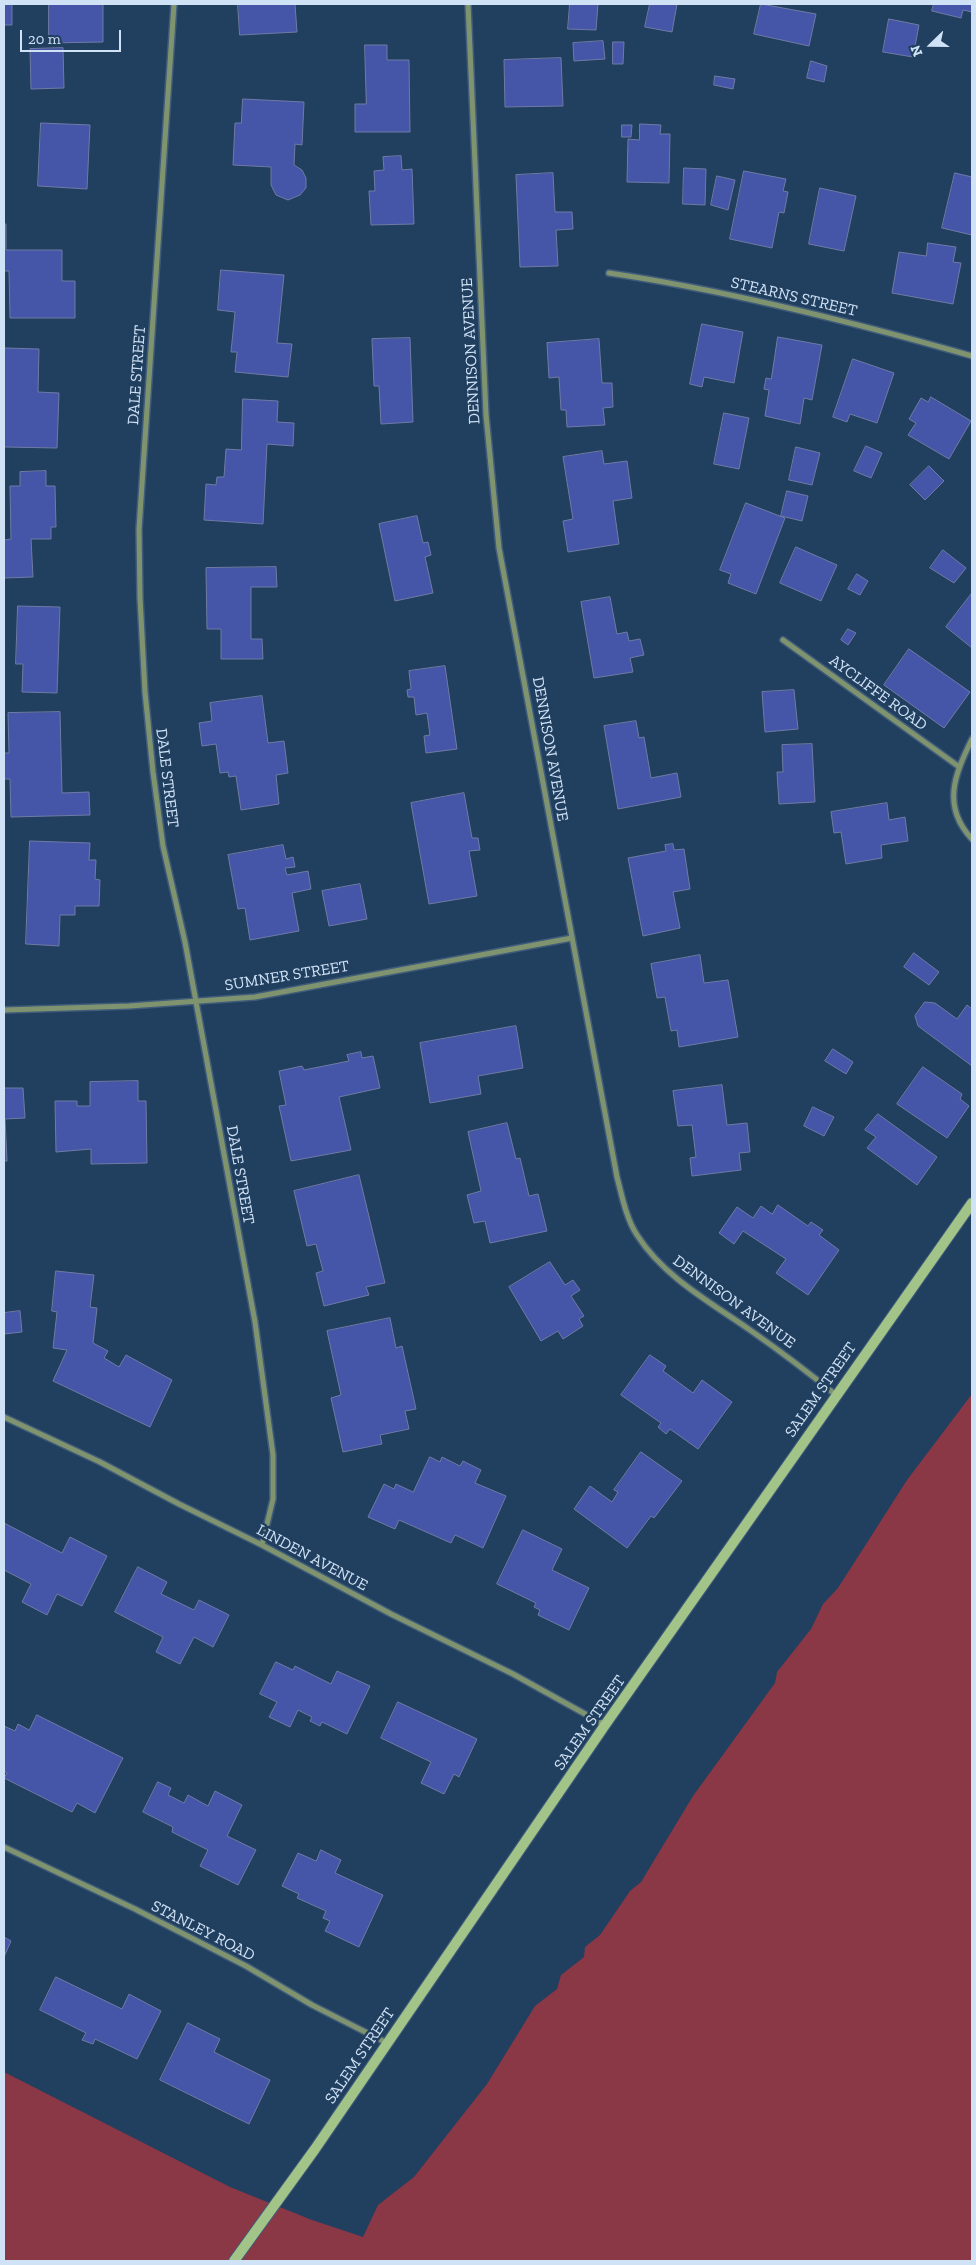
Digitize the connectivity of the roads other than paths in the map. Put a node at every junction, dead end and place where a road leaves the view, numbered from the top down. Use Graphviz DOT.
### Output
graph roads {
  1 [pos="174,4"];
  2 [pos="468,4"];
  3 [pos="609,272"];
  4 [pos="972,356"];
  5 [pos="783,640"];
  6 [pos="972,738"];
  7 [pos="958,766"];
  8 [pos="972,839"];
  9 [pos="572,938"];
  10 [pos="196,1001"];
  11 [pos="4,1010"];
  12 [pos="972,1203"];
  13 [pos="836,1395"];
  14 [pos="4,1417"];
  15 [pos="262,1545"];
  16 [pos="605,1725"];
  17 [pos="4,1847"];
  18 [pos="387,2043"];
  19 [pos="234,2261"];
  1 -- 10 [label="street, DALE STREET"];
  2 -- 9 [label="street, DENNISON AVENUE"];
  3 -- 4 [label="street, STEARNS STREET"];
  5 -- 7 [label="street, AYCLIFFE ROAD"];
  6 -- 7 [label="street"];
  7 -- 8 [label="street"];
  9 -- 10 [label="street, SUMNER STREET"];
  9 -- 13 [label="street, DENNISON AVENUE"];
  10 -- 11 [label="street, SUMNER STREET"];
  10 -- 15 [label="street, DALE STREET"];
  12 -- 13 [label="main road, SALEM STREET"];
  13 -- 16 [label="main road, SALEM STREET"];
  14 -- 15 [label="street, LINDEN AVENUE"];
  15 -- 16 [label="street, LINDEN AVENUE"];
  16 -- 18 [label="main road, SALEM STREET"];
  17 -- 18 [label="street, STANLEY ROAD"];
  18 -- 19 [label="main road, SALEM STREET"];
}
